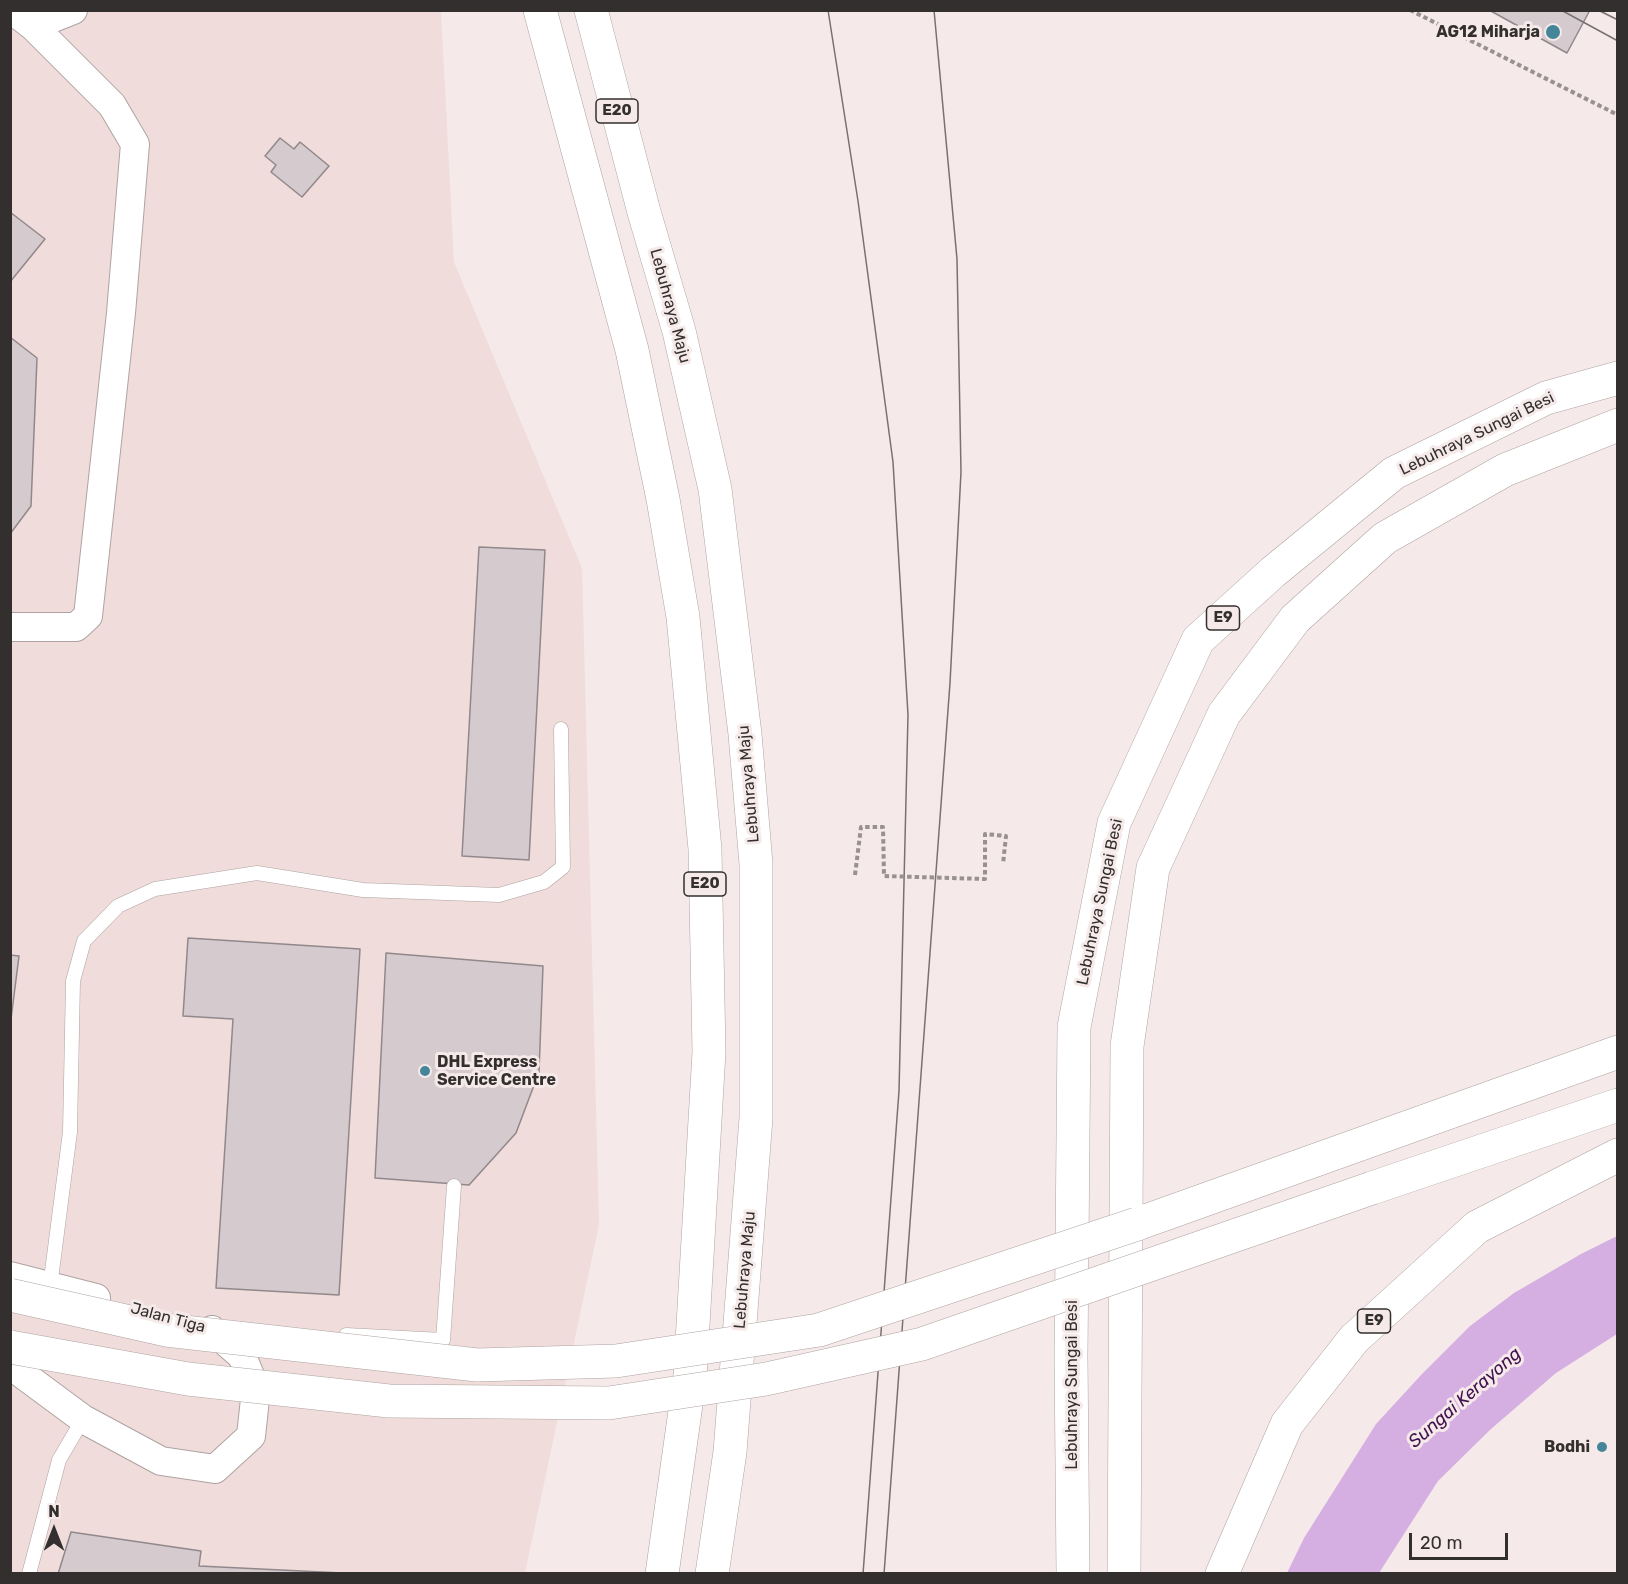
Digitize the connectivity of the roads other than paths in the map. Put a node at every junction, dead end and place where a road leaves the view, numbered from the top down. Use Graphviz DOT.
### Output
graph roads {
  1 [pos="73,10"];
  2 [pos="540,10"];
  3 [pos="591,10"];
  4 [pos="23,18"];
  5 [pos="1617,378"];
  6 [pos="1617,425"];
  7 [pos="10,627"];
  8 [pos="561,729"];
  9 [pos="1617,1052"];
  10 [pos="1617,1105"];
  11 [pos="1617,1155"];
  12 [pos="454,1186"];
  13 [pos="10,1276"];
  14 [pos="50,1287"];
  15 [pos="10,1295"];
  16 [pos="209,1327"];
  17 [pos="314,1333"];
  18 [pos="338,1334"];
  19 [pos="10,1347"];
  20 [pos="10,1365"];
  21 [pos="83,1419"];
  22 [pos="29,1574"];
  23 [pos="662,1574"];
  24 [pos="712,1574"];
  25 [pos="1073,1574"];
  26 [pos="1124,1574"];
  27 [pos="1222,1574"];
  1 -- 4 [label="street"];
  2 -- 23 [label="highway, E20"];
  3 -- 24 [label="highway, Lebuhraya Maju / E20"];
  4 -- 7 [label="street"];
  5 -- 25 [label="highway, Lebuhraya Sungai Besi / E9"];
  6 -- 26 [label="highway"];
  8 -- 14 [label="lane"];
  9 -- 15 [label="highway, bridge"];
  10 -- 19 [label="highway, bridge"];
  11 -- 27 [label="highway, E9"];
  12 -- 18 [label="lane"];
  13 -- 14 [label="street, Jalan Tiga"];
  14 -- 16 [label="street, Jalan Tiga"];
  16 -- 17 [label="lane"];
  16 -- 21 [label="street, Jalan Tiga"];
  20 -- 21 [label="street, Jalan Tiga"];
  21 -- 22 [label="lane"];
}
